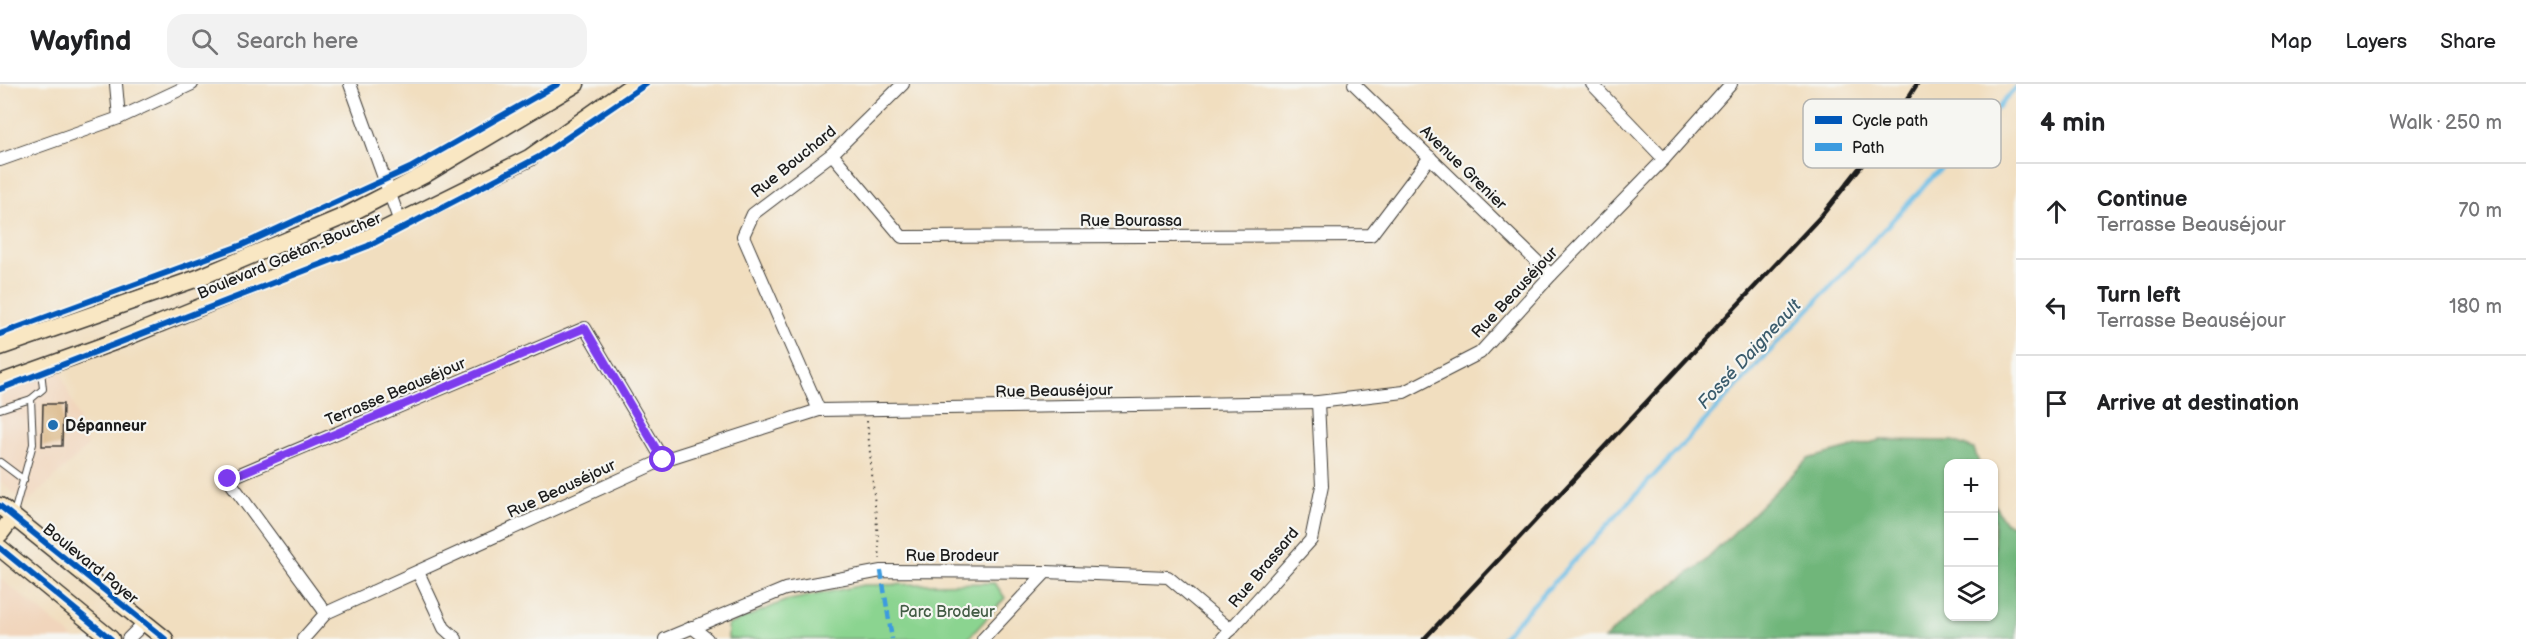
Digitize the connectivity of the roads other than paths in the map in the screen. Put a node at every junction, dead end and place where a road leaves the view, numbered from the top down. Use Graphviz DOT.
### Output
graph roads {
  1 [pos="116,84"];
  2 [pos="192,84"];
  3 [pos="350,84"];
  4 [pos="576,84"];
  5 [pos="634,84"];
  6 [pos="903,84"];
  7 [pos="1354,84"];
  8 [pos="1592,84"];
  9 [pos="1731,84"];
  10 [pos="119,118"];
  11 [pos="832,154"];
  12 [pos="1430,157"];
  13 [pos="1664,159"];
  14 [pos="0,160"];
  15 [pos="389,191"];
  16 [pos="400,222"];
  17 [pos="1551,275"];
  18 [pos="0,347"];
  19 [pos="40,368"];
  20 [pos="0,383"];
  21 [pos="31,399"];
  22 [pos="1318,402"];
  23 [pos="0,409"];
  24 [pos="819,410"];
  25 [pos="663,460"];
  26 [pos="0,462"];
  27 [pos="24,480"];
  28 [pos="7,512"];
  29 [pos="0,534"];
  30 [pos="0,548"];
  31 [pos="418,572"];
  32 [pos="1046,572"];
  33 [pos="326,613"];
  34 [pos="144,623"];
  35 [pos="692,627"];
  36 [pos="1231,630"];
  37 [pos="111,639"];
  38 [pos="129,639"];
  39 [pos="165,639"];
  40 [pos="303,639"];
  41 [pos="456,639"];
  42 [pos="665,639"];
  43 [pos="707,639"];
  44 [pos="984,639"];
  45 [pos="1222,639"];
  1 -- 10 [label="street"];
  2 -- 10 [label="street"];
  3 -- 15 [label="street"];
  4 -- 15 [label="main road, Boulevard Gaétan-Boucher"];
  5 -- 16 [label="main road, Boulevard Gaétan-Boucher"];
  6 -- 11 [label="street, Rue Bouchard"];
  7 -- 12 [label="street, Avenue Grenier"];
  8 -- 13 [label="street"];
  9 -- 13 [label="street, Rue Beauséjour"];
  10 -- 14 [label="street"];
  11 -- 12 [label="street, Rue Bourassa"];
  11 -- 24 [label="street, Rue Bouchard"];
  12 -- 17 [label="street, Avenue Grenier"];
  13 -- 17 [label="street, Rue Beauséjour"];
  15 -- 16 [label="street"];
  15 -- 18 [label="main road, Boulevard Gaétan-Boucher"];
  16 -- 19 [label="main road, Boulevard Gaétan-Boucher"];
  17 -- 22 [label="street, Rue Beauséjour"];
  19 -- 20 [label="main road, Boulevard Gaétan-Boucher"];
  19 -- 21 [label="lane"];
  21 -- 23 [label="lane"];
  21 -- 27 [label="lane"];
  22 -- 24 [label="street, Rue Beauséjour"];
  22 -- 36 [label="street, Rue Brassard"];
  24 -- 25 [label="street, Rue Beauséjour"];
  25 -- 31 [label="street, Rue Beauséjour"];
  25 -- 33 [label="street, Terrasse Beauséjour"];
  26 -- 27 [label="lane"];
  27 -- 28 [label="lane"];
  28 -- 29 [label="main road"];
  28 -- 34 [label="main road, Boulevard Payer"];
  30 -- 37 [label="main road"];
  31 -- 33 [label="street, Rue Beauséjour"];
  31 -- 41 [label="street"];
  32 -- 35 [label="street, Rue Brodeur"];
  32 -- 36 [label="street, Rue Brodeur"];
  32 -- 44 [label="street"];
  33 -- 40 [label="street, Rue Beauséjour"];
  34 -- 38 [label="street"];
  34 -- 39 [label="main road, Boulevard Payer"];
  35 -- 42 [label="street, Rue Brodeur"];
  35 -- 43 [label="street"];
  36 -- 45 [label="street, Rue Brassard"];
}
